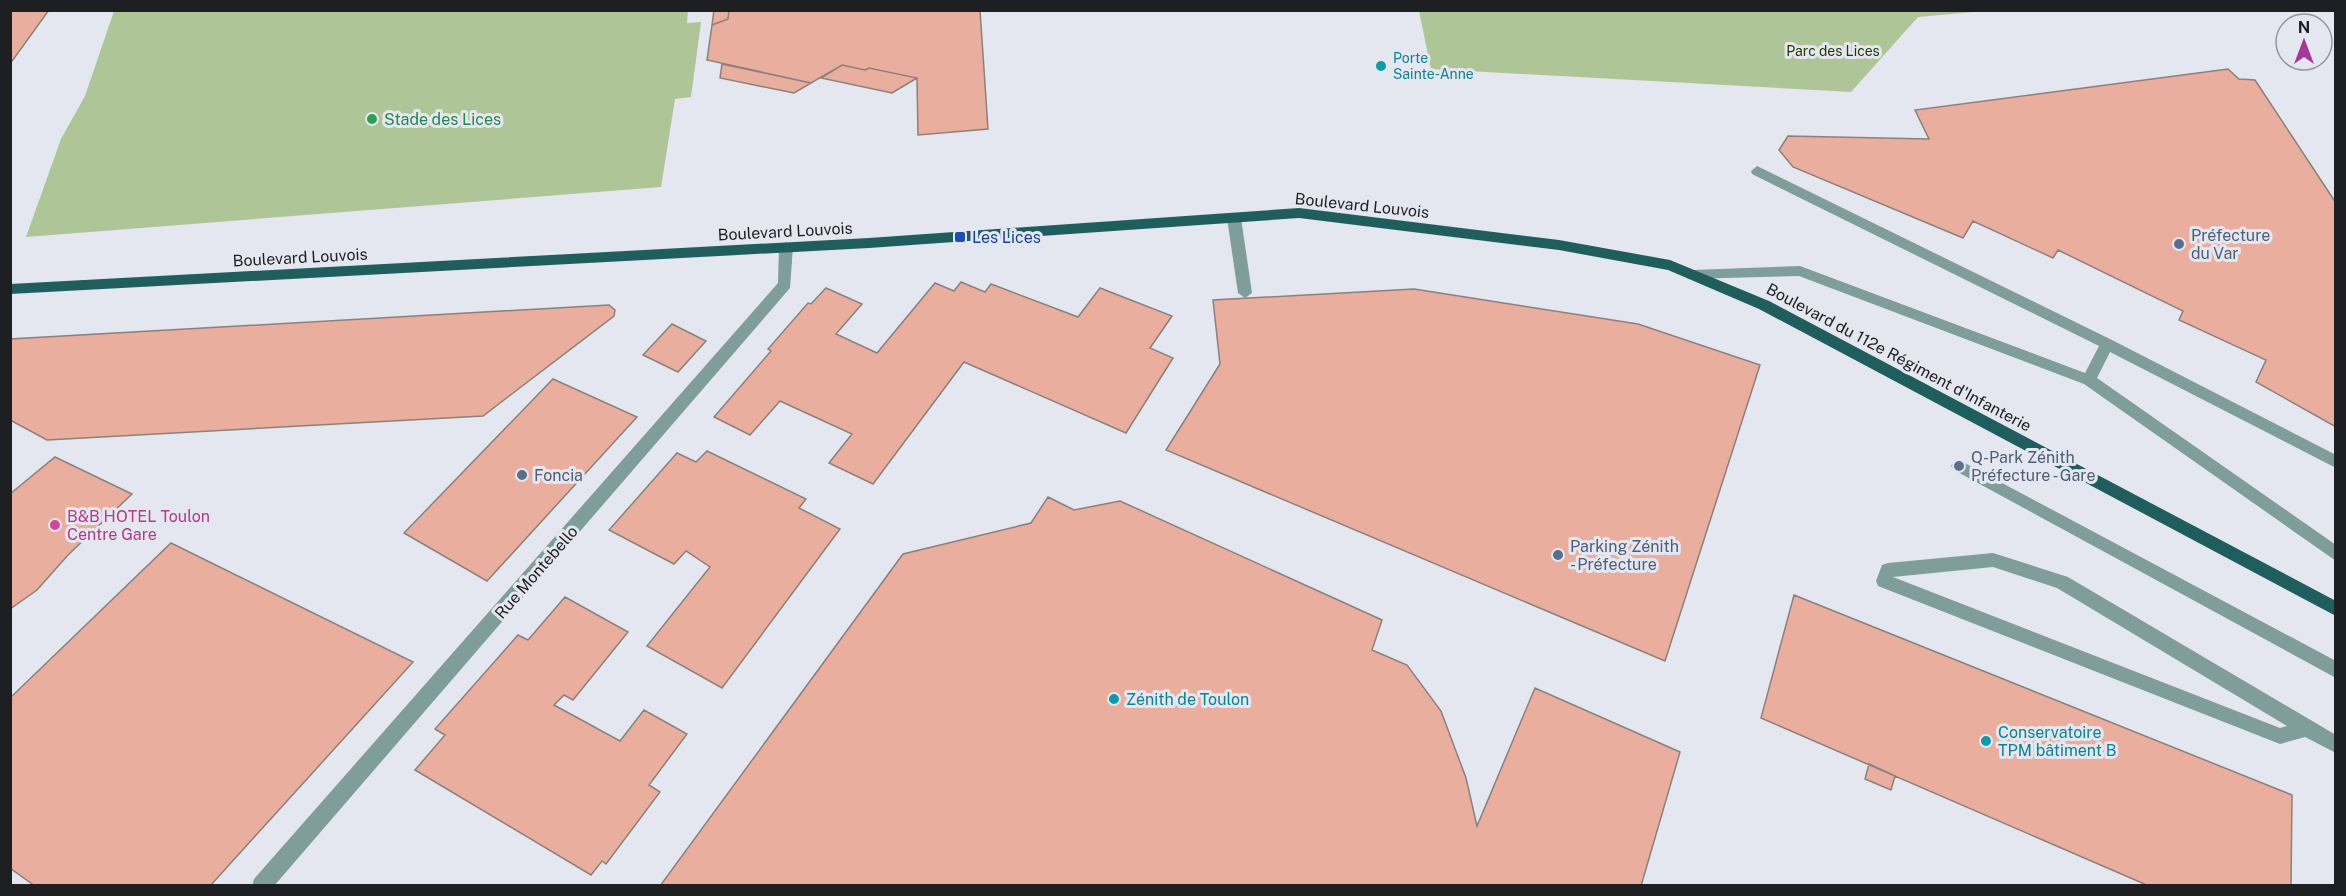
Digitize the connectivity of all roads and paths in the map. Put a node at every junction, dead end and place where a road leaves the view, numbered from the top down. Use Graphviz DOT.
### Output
graph roads {
  1 [pos="1758,171"];
  2 [pos="1234,218"];
  3 [pos="1559,245"];
  4 [pos="786,248"];
  5 [pos="1694,275"];
  6 [pos="10,289"];
  7 [pos="1245,293"];
  8 [pos="2107,344"];
  9 [pos="2089,380"];
  10 [pos="2336,462"];
  11 [pos="1959,466"];
  12 [pos="2336,554"];
  13 [pos="2336,609"];
  14 [pos="2336,670"];
  15 [pos="2306,728"];
  16 [pos="2336,745"];
  17 [pos="261,885"];
  1 -- 8 [label="street"];
  2 -- 3 [label="main road, Boulevard Louvois"];
  2 -- 4 [label="main road, Boulevard Louvois"];
  2 -- 7 [label="street"];
  3 -- 5 [label="main road, Boulevard du 112e Régiment d'Infanterie"];
  4 -- 6 [label="main road, Boulevard Louvois"];
  4 -- 17 [label="street, Rue Montebello"];
  5 -- 9 [label="street"];
  5 -- 13 [label="main road, Boulevard du 112e Régiment d'Infanterie"];
  8 -- 9 [label="street"];
  8 -- 10 [label="street"];
  9 -- 12 [label="street"];
  11 -- 14 [label="street"];
  15 -- 15 [label="street"];
  15 -- 16 [label="street"];
}
